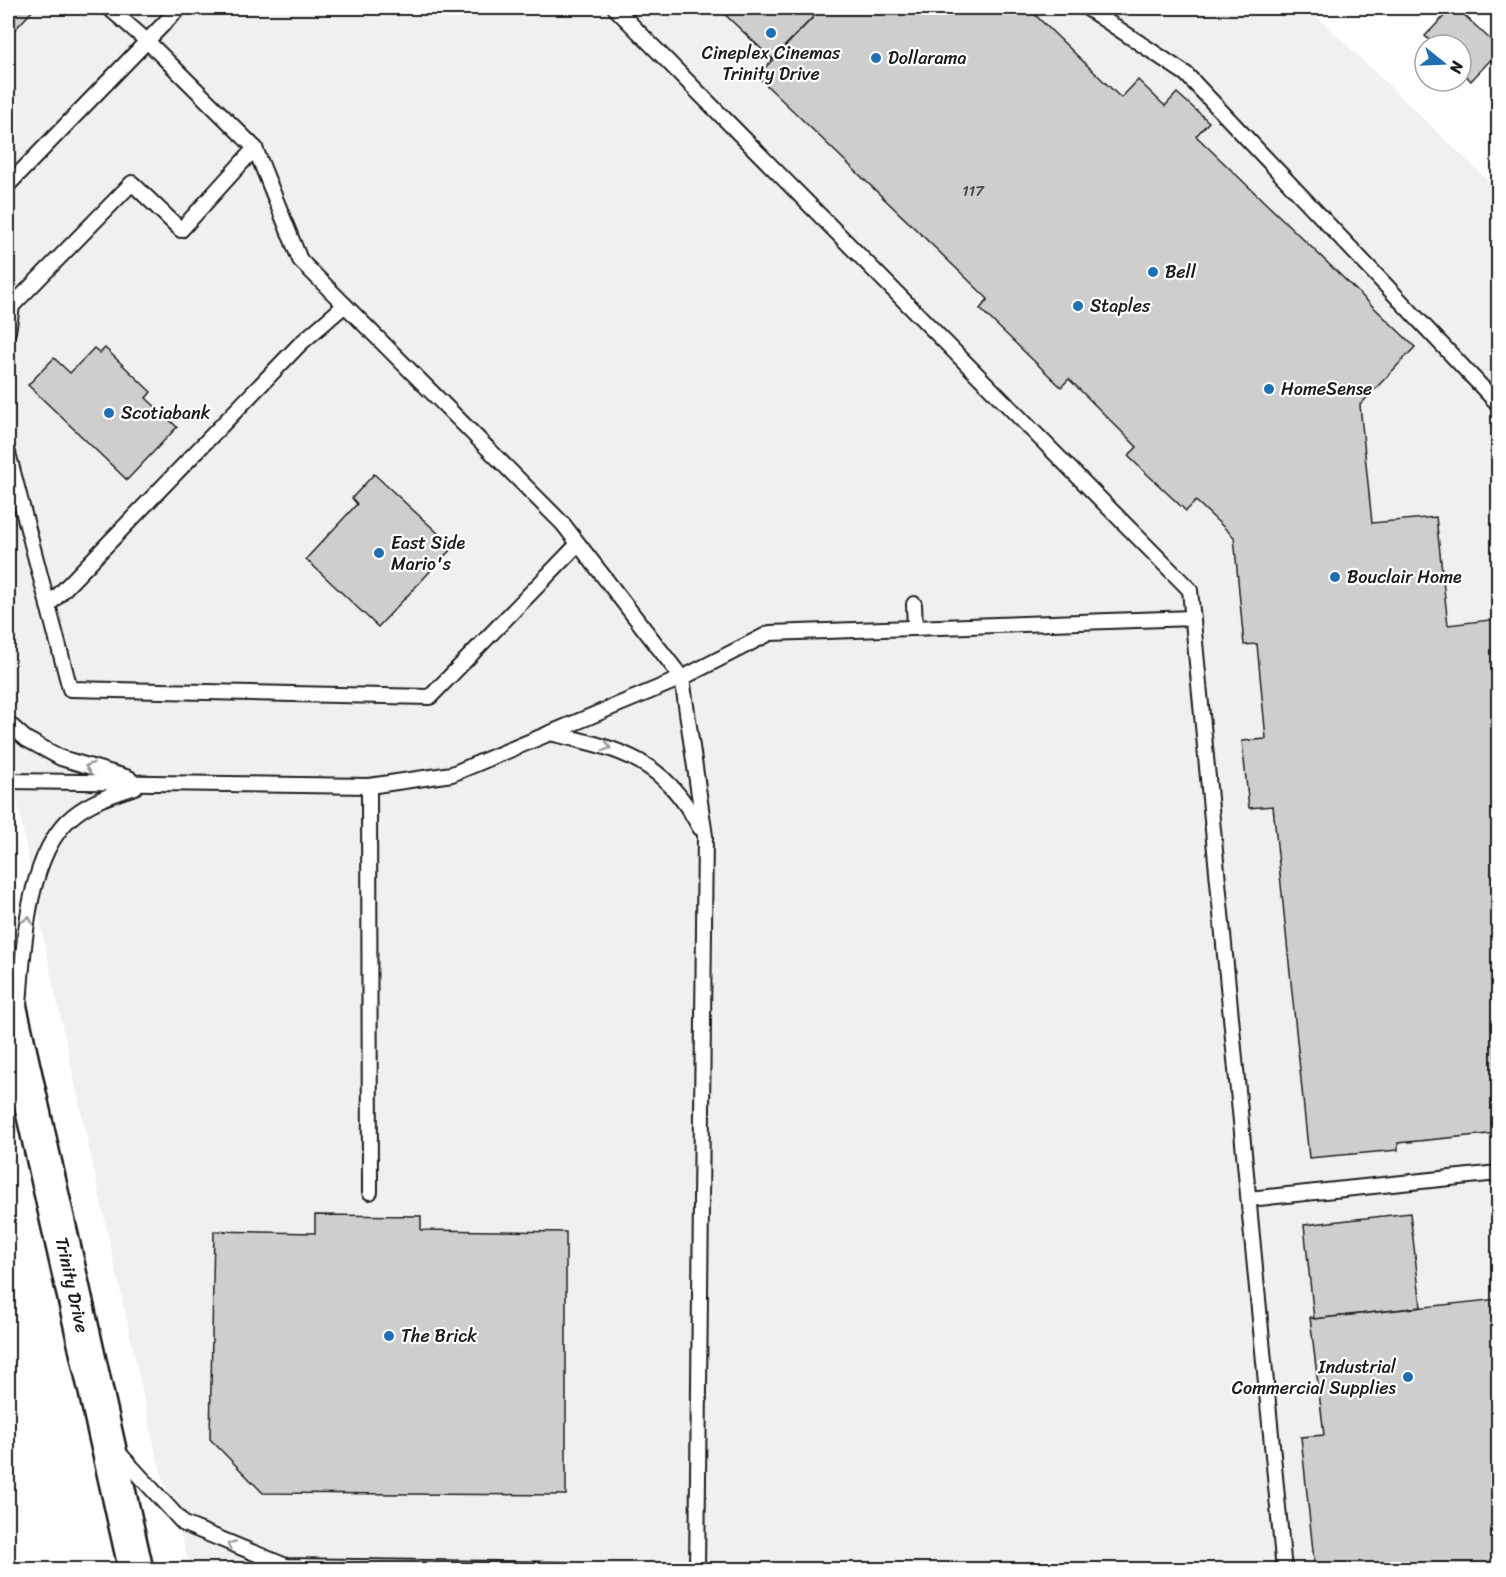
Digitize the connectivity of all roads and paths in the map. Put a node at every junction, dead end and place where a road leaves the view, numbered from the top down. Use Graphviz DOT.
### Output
graph roads {
  1 [pos="109,8"];
  2 [pos="179,8"];
  3 [pos="615,8"];
  4 [pos="1087,8"];
  5 [pos="147,41"];
  6 [pos="255,148"];
  7 [pos="8,185"];
  8 [pos="345,305"];
  9 [pos="8,332"];
  10 [pos="1498,404"];
  11 [pos="8,453"];
  12 [pos="578,544"];
  13 [pos="914,604"];
  14 [pos="48,606"];
  15 [pos="1193,618"];
  16 [pos="915,628"];
  17 [pos="682,678"];
  18 [pos="8,723"];
  19 [pos="550,733"];
  20 [pos="8,781"];
  21 [pos="145,783"];
  22 [pos="369,786"];
  23 [pos="705,836"];
  24 [pos="8,1000"];
  25 [pos="17,1041"];
  26 [pos="1498,1173"];
  27 [pos="370,1192"];
  28 [pos="1249,1199"];
  29 [pos="107,1441"];
  30 [pos="283,1568"];
  31 [pos="136,1569"];
  32 [pos="546,1569"];
  33 [pos="569,1569"];
  34 [pos="697,1569"];
  35 [pos="1284,1569"];
  1 -- 5 [label="lane"];
  2 -- 5 [label="lane"];
  3 -- 15 [label="lane"];
  4 -- 10 [label="lane"];
  5 -- 6 [label="lane"];
  5 -- 7 [label="lane"];
  6 -- 8 [label="lane"];
  6 -- 9 [label="lane"];
  8 -- 12 [label="lane"];
  8 -- 14 [label="lane"];
  11 -- 14 [label="lane"];
  12 -- 14 [label="lane"];
  12 -- 17 [label="lane"];
  13 -- 16 [label="lane"];
  15 -- 16 [label="lane"];
  15 -- 28 [label="lane"];
  16 -- 17 [label="lane"];
  17 -- 19 [label="lane"];
  17 -- 23 [label="lane"];
  21 -- 18 [label="lane, one-way"];
  19 -- 22 [label="lane"];
  19 -- 23 [label="lane, one-way"];
  20 -- 21 [label="lane"];
  21 -- 22 [label="lane"];
  25 -- 21 [label="lane, one-way"];
  22 -- 27 [label="lane"];
  23 -- 34 [label="lane"];
  24 -- 25 [label="street, Trinity Drive"];
  25 -- 29 [label="street, Trinity Drive"];
  26 -- 28 [label="lane"];
  28 -- 35 [label="lane"];
  30 -- 29 [label="lane, one-way"];
  29 -- 31 [label="street, Trinity Drive"];
  30 -- 32 [label="lane"];
  32 -- 33 [label="lane"];
}
